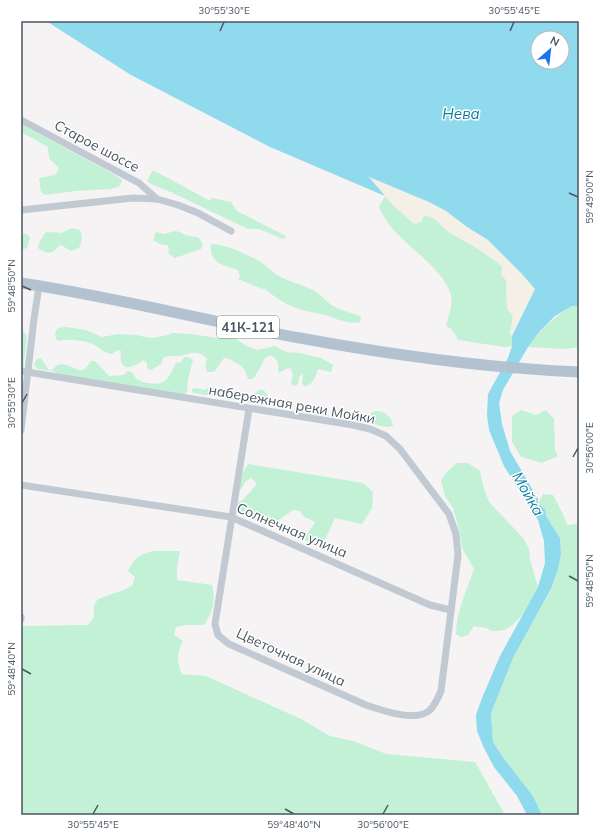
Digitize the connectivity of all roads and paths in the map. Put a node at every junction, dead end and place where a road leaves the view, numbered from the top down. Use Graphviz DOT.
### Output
graph roads {
  1 [pos="21,120"];
  2 [pos="157,199"];
  3 [pos="21,210"];
  4 [pos="231,231"];
  5 [pos="21,283"];
  6 [pos="39,286"];
  7 [pos="24,371"];
  8 [pos="579,372"];
  9 [pos="249,409"];
  10 [pos="21,430"];
  11 [pos="21,485"];
  12 [pos="232,517"];
  13 [pos="451,610"];
  1 -- 2 [label="street, Старое шоссе"];
  2 -- 3 [label="street"];
  2 -- 4 [label="street"];
  5 -- 6 [label="main road, 41К-121"];
  6 -- 7 [label="street"];
  6 -- 8 [label="main road, 41К-121"];
  7 -- 9 [label="street, набережная реки Мойки"];
  7 -- 10 [label="street"];
  9 -- 12 [label="street, Цветочная улица"];
  9 -- 13 [label="street, набережная реки Мойки"];
  11 -- 12 [label="street, Солнечная улица"];
  12 -- 13 [label="street, Солнечная улица"];
  12 -- 13 [label="street, Цветочная улица"];
}
